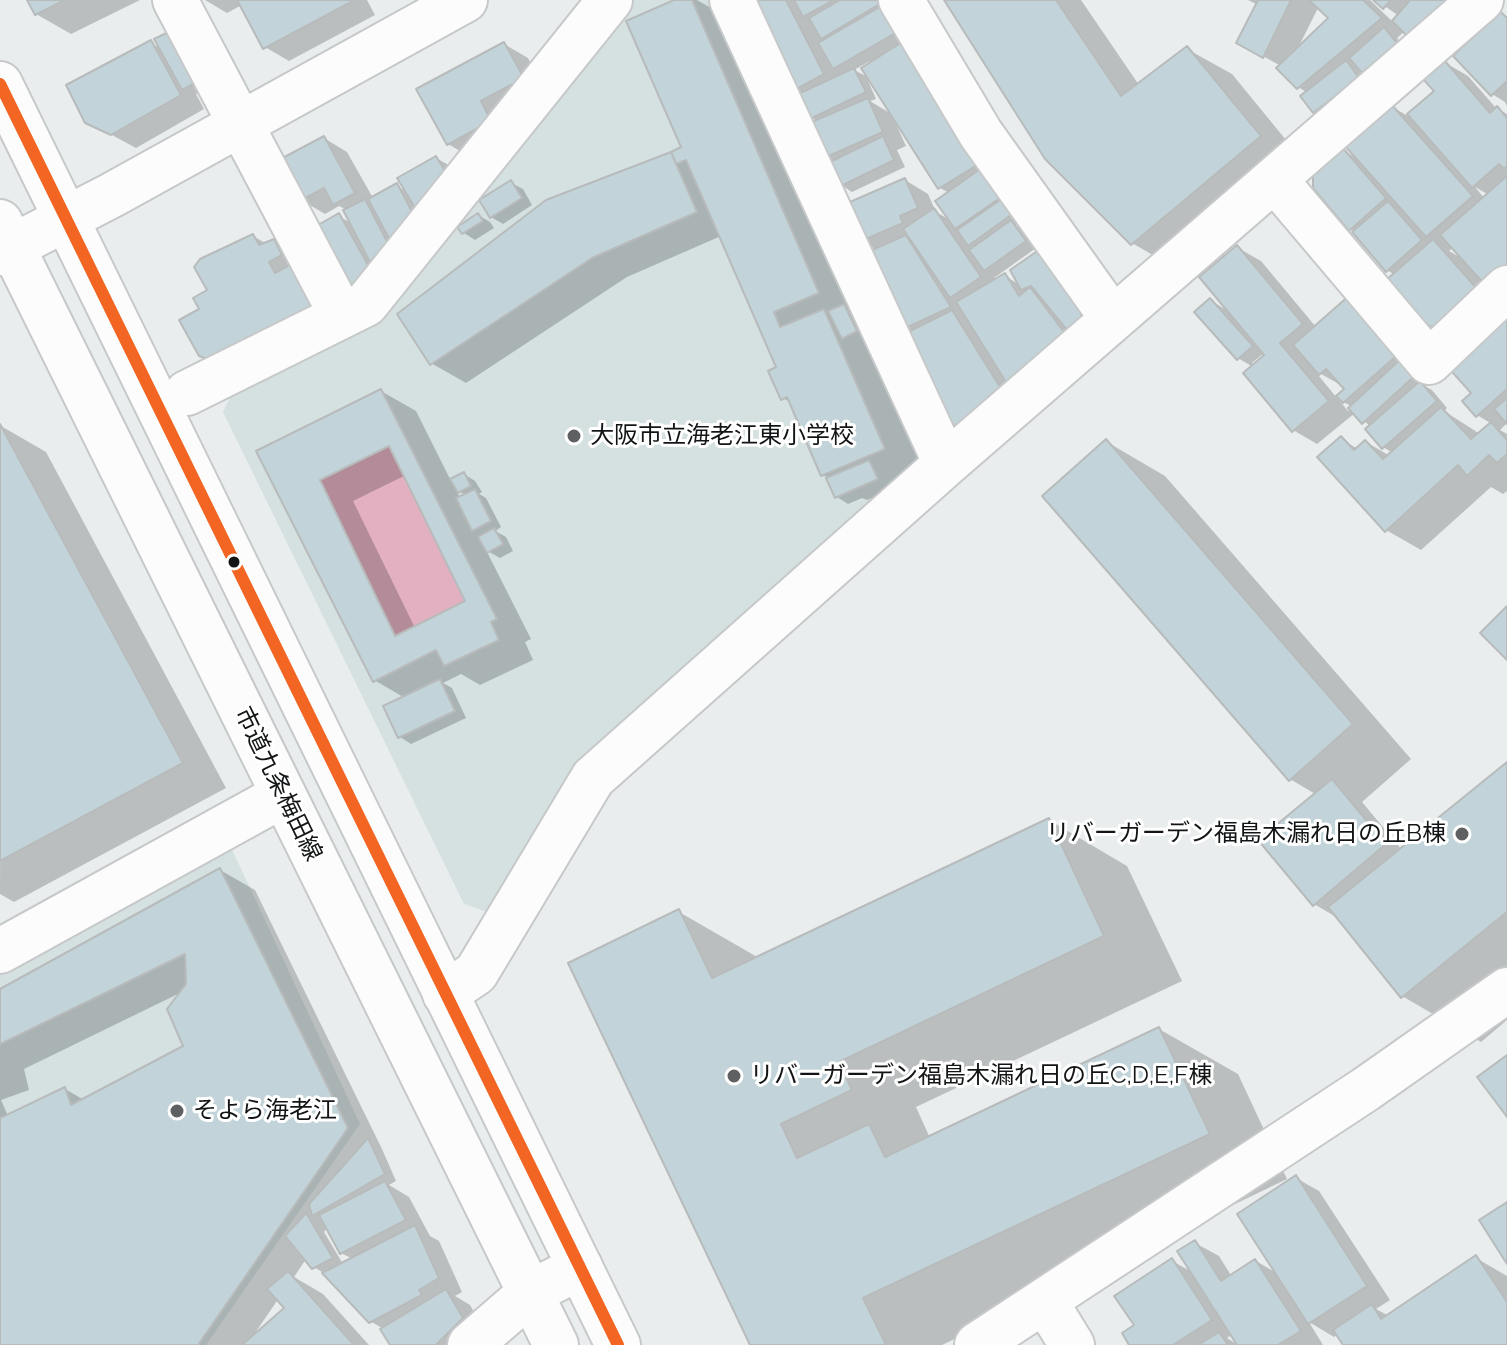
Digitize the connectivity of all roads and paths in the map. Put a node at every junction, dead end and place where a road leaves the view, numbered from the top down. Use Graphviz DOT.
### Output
graph roads {
  1 [pos="175,0"];
  2 [pos="465,0"];
  3 [pos="610,0"];
  4 [pos="732,0"];
  5 [pos="901,0"];
  6 [pos="1481,0"];
  7 [pos="0,84"];
  8 [pos="241,124"];
  9 [pos="1275,180"];
  10 [pos="67,219"];
  11 [pos="4,241"];
  12 [pos="1507,288"];
  13 [pos="342,316"];
  14 [pos="1113,319"];
  15 [pos="187,393"];
  16 [pos="946,464"];
  17 [pos="283,795"];
  18 [pos="0,951"];
  19 [pos="1507,990"];
  20 [pos="445,994"];
  21 [pos="580,1267"];
  22 [pos="530,1293"];
  23 [pos="1045,1301"];
  24 [pos="470,1345"];
  25 [pos="556,1345"];
  26 [pos="618,1345"];
  27 [pos="977,1345"];
  28 [pos="1072,1345"];
  1 -- 8 [label="street"];
  2 -- 8 [label="street"];
  3 -- 13 [label="street"];
  4 -- 16 [label="street"];
  5 -- 14 [label="street"];
  6 -- 9 [label="street"];
  7 -- 10 [label="street"];
  8 -- 10 [label="street"];
  8 -- 13 [label="street"];
  9 -- 12 [label="street"];
  9 -- 14 [label="street"];
  10 -- 11 [label="street"];
  10 -- 20 [label="street"];
  11 -- 17 [label="street, 市道九条梅田線"];
  13 -- 15 [label="street"];
  14 -- 16 [label="street"];
  16 -- 20 [label="street"];
  17 -- 18 [label="street"];
  17 -- 22 [label="street, 市道九条梅田線"];
  19 -- 23 [label="street"];
  20 -- 21 [label="street"];
  21 -- 22 [label="street"];
  21 -- 26 [label="street"];
  22 -- 24 [label="street"];
  22 -- 25 [label="street, 市道九条梅田線"];
  23 -- 27 [label="street"];
  23 -- 28 [label="street"];
}
